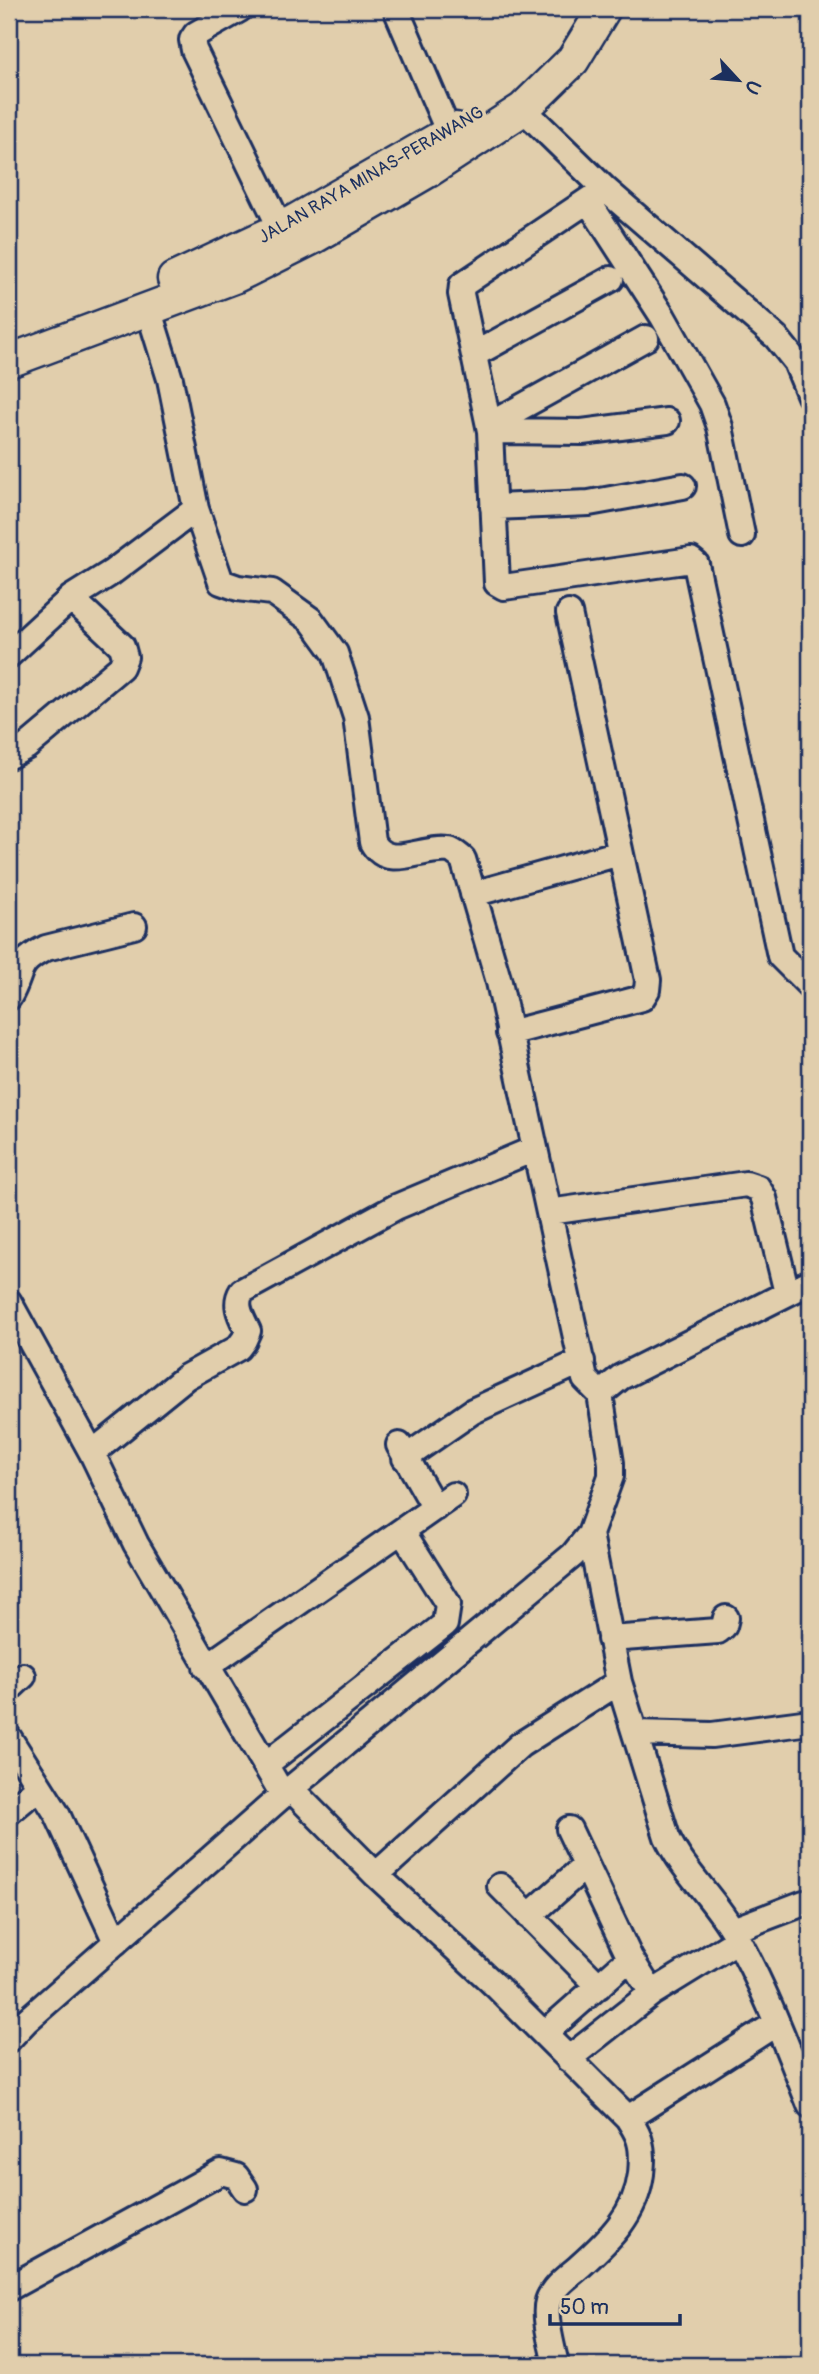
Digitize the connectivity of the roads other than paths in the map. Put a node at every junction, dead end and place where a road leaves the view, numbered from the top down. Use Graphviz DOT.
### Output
graph roads {
  1 [pos="240,9"];
  2 [pos="396,9"];
  3 [pos="580,9"];
  4 [pos="604,9"];
  5 [pos="523,109"];
  6 [pos="449,133"];
  7 [pos="597,195"];
  8 [pos="281,229"];
  9 [pos="611,279"];
  10 [pos="148,308"];
  11 [pos="646,338"];
  12 [pos="9,340"];
  13 [pos="475,354"];
  14 [pos="9,361"];
  15 [pos="810,396"];
  16 [pos="667,421"];
  17 [pos="490,428"];
  18 [pos="683,486"];
  19 [pos="493,507"];
  20 [pos="196,509"];
  21 [pos="741,535"];
  22 [pos="71,598"];
  23 [pos="569,613"];
  24 [pos="9,655"];
  25 [pos="9,756"];
  26 [pos="621,853"];
  27 [pos="474,894"];
  28 [pos="134,926"];
  29 [pos="810,986"];
  30 [pos="9,996"];
  31 [pos="509,1033"];
  32 [pos="534,1149"];
  33 [pos="549,1212"];
  34 [pos="810,1282"];
  35 [pos="787,1293"];
  36 [pos="9,1302"];
  37 [pos="582,1361"];
  38 [pos="600,1394"];
  39 [pos="92,1452"];
  40 [pos="402,1531"];
  41 [pos="590,1534"];
  42 [pos="726,1618"];
  43 [pos="610,1639"];
  44 [pos="206,1667"];
  45 [pos="619,1682"];
  46 [pos="810,1721"];
  47 [pos="635,1733"];
  48 [pos="9,1738"];
  49 [pos="265,1765"];
  50 [pos="39,1787"];
  51 [pos="287,1792"];
  52 [pos="9,1812"];
  53 [pos="569,1829"];
  54 [pos="586,1865"];
  55 [pos="376,1875"];
  56 [pos="500,1886"];
  57 [pos="810,1905"];
  58 [pos="529,1916"];
  59 [pos="735,1935"];
  60 [pos="116,1942"];
  61 [pos="631,1958"];
  62 [pos="599,1986"];
  63 [pos="652,1993"];
  64 [pos="777,2023"];
  65 [pos="544,2034"];
  66 [pos="9,2039"];
  67 [pos="568,2059"];
  68 [pos="810,2105"];
  69 [pos="628,2118"];
  70 [pos="245,2189"];
  71 [pos="9,2288"];
  72 [pos="556,2365"];
  1 -- 8 [label="street"];
  2 -- 6 [label="street"];
  3 -- 6 [label="main road, JALAN RAYA MINAS-PERAWANG"];
  4 -- 5 [label="main road, JALAN RAYA MINAS-PERAWANG"];
  5 -- 7 [label="street"];
  5 -- 10 [label="main road, JALAN RAYA MINAS-PERAWANG"];
  6 -- 8 [label="main road, JALAN RAYA MINAS-PERAWANG"];
  7 -- 13 [label="street"];
  7 -- 15 [label="street"];
  7 -- 21 [label="street"];
  8 -- 12 [label="main road, JALAN RAYA MINAS-PERAWANG"];
  9 -- 13 [label="street"];
  10 -- 14 [label="main road, JALAN RAYA MINAS-PERAWANG"];
  10 -- 20 [label="street"];
  11 -- 17 [label="street"];
  13 -- 17 [label="street"];
  16 -- 17 [label="street"];
  17 -- 19 [label="street"];
  18 -- 19 [label="street"];
  19 -- 29 [label="street"];
  20 -- 22 [label="street"];
  20 -- 27 [label="street"];
  22 -- 24 [label="street"];
  22 -- 25 [label="street"];
  23 -- 26 [label="street"];
  26 -- 27 [label="street"];
  26 -- 31 [label="street"];
  27 -- 31 [label="street"];
  28 -- 30 [label="street"];
  31 -- 32 [label="street"];
  32 -- 33 [label="street"];
  32 -- 39 [label="street"];
  33 -- 35 [label="street"];
  33 -- 37 [label="street"];
  34 -- 35 [label="street"];
  35 -- 38 [label="street"];
  36 -- 39 [label="street"];
  37 -- 38 [label="street"];
  37 -- 40 [label="street"];
  38 -- 41 [label="street"];
  39 -- 44 [label="street"];
  40 -- 44 [label="street"];
  40 -- 49 [label="street"];
  41 -- 43 [label="street"];
  41 -- 51 [label="street"];
  42 -- 43 [label="street"];
  43 -- 45 [label="street"];
  44 -- 49 [label="street"];
  45 -- 47 [label="street"];
  45 -- 55 [label="street"];
  46 -- 47 [label="street"];
  47 -- 59 [label="street"];
  48 -- 50 [label="street"];
  49 -- 51 [label="street"];
  50 -- 52 [label="street"];
  50 -- 60 [label="street"];
  51 -- 55 [label="street"];
  51 -- 60 [label="street"];
  53 -- 54 [label="street"];
  54 -- 58 [label="street"];
  54 -- 61 [label="street"];
  55 -- 65 [label="street"];
  56 -- 58 [label="street"];
  57 -- 59 [label="street"];
  58 -- 62 [label="street"];
  59 -- 63 [label="street"];
  59 -- 64 [label="street"];
  60 -- 66 [label="street"];
  61 -- 62 [label="street"];
  61 -- 63 [label="street"];
  62 -- 65 [label="street"];
  63 -- 67 [label="street"];
  64 -- 68 [label="street"];
  64 -- 69 [label="street"];
  65 -- 67 [label="street"];
  67 -- 69 [label="street"];
  69 -- 72 [label="street"];
  70 -- 71 [label="street"];
}
